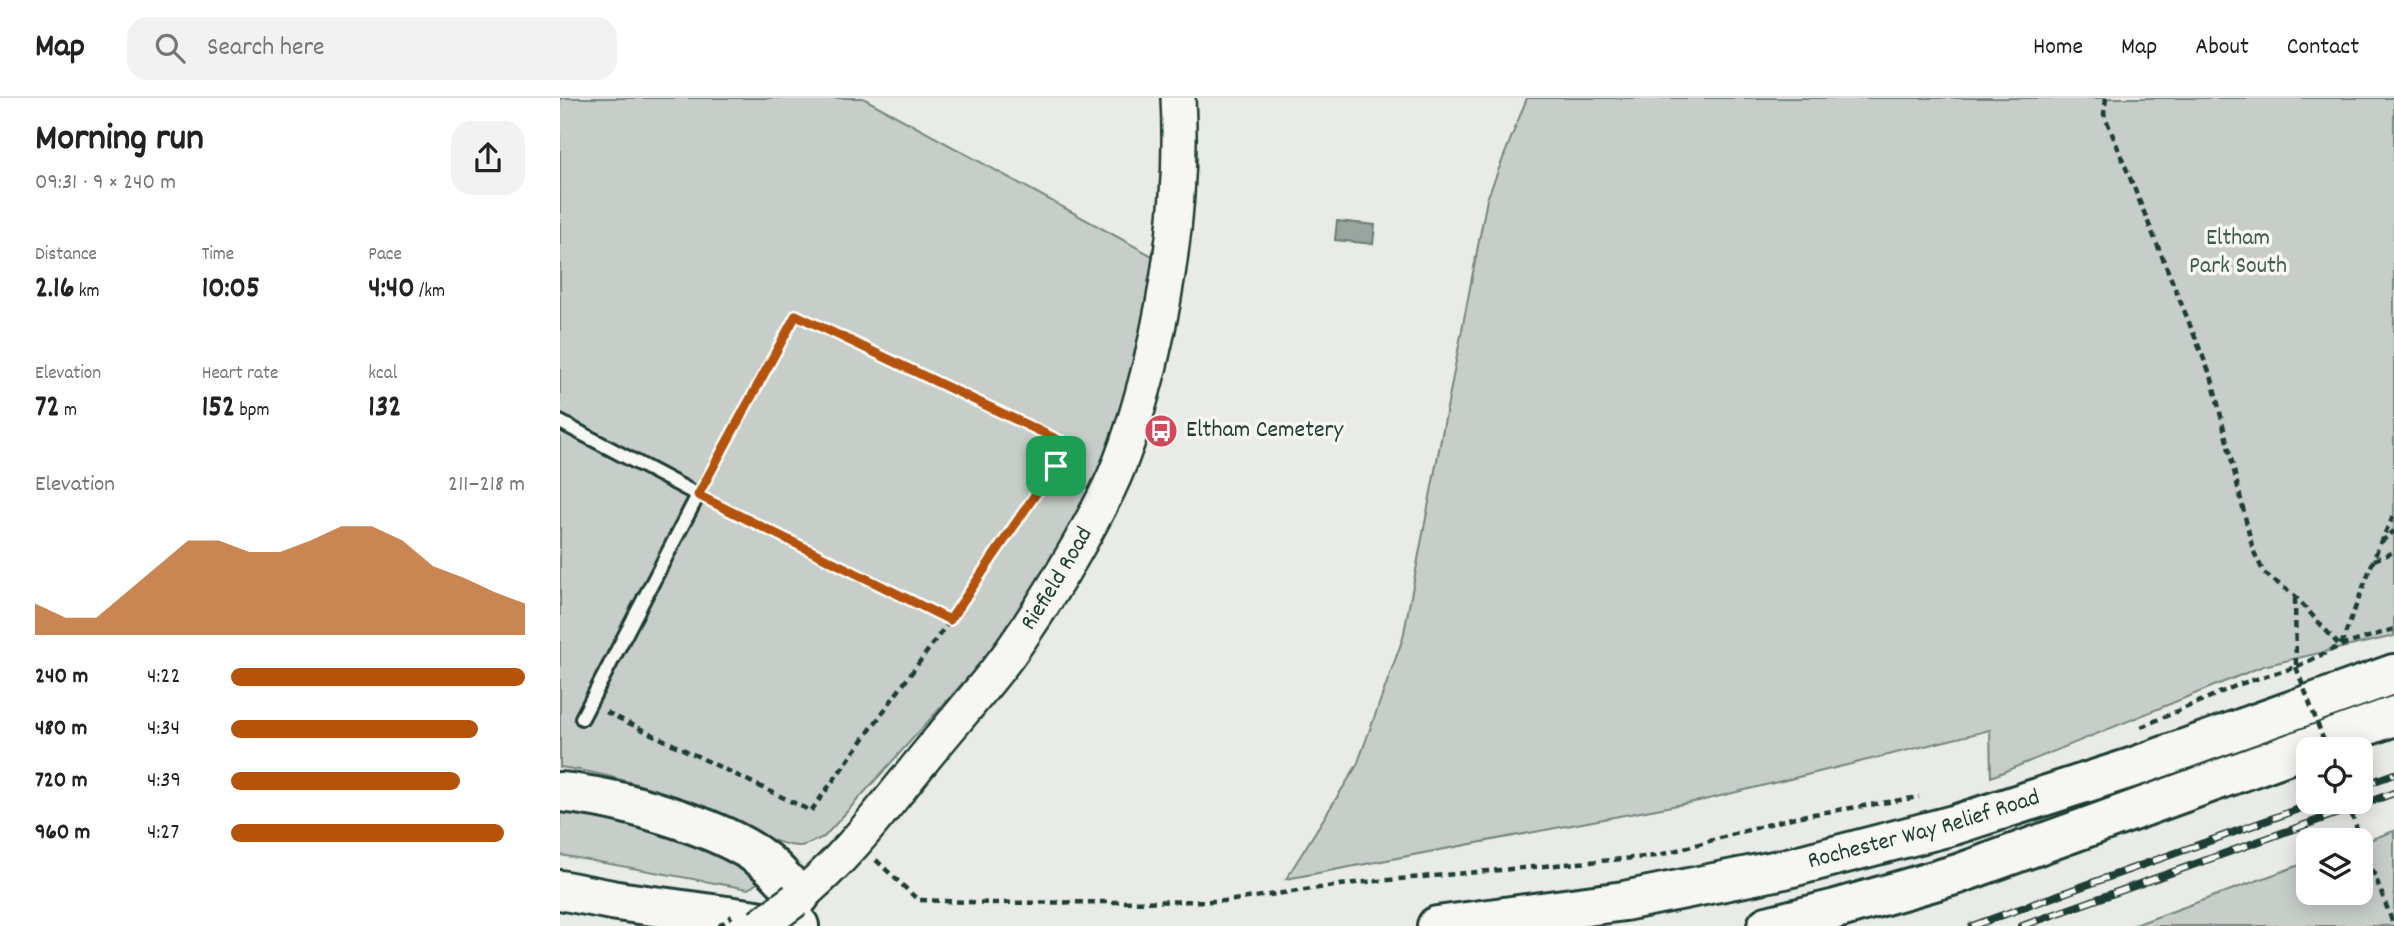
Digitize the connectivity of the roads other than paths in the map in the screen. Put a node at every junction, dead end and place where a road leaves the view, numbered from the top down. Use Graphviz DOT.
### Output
graph roads {
  1 [pos="1178,98"];
  2 [pos="560,422"];
  3 [pos="2394,674"];
  4 [pos="2394,716"];
  5 [pos="582,718"];
  6 [pos="560,792"];
  7 [pos="560,890"];
  8 [pos="798,907"];
  9 [pos="760,926"];
  10 [pos="1437,926"];
  11 [pos="1767,926"];
  1 -- 8 [label="street, Riefield Road"];
  2 -- 5 [label="lane"];
  3 -- 10 [label="highway, Rochester Way Relief Road"];
  4 -- 11 [label="highway, Rochester Way Relief Road"];
  6 -- 8 [label="highway"];
  7 -- 8 [label="highway"];
  8 -- 9 [label="street, Riefield Road, bridge"];
}
